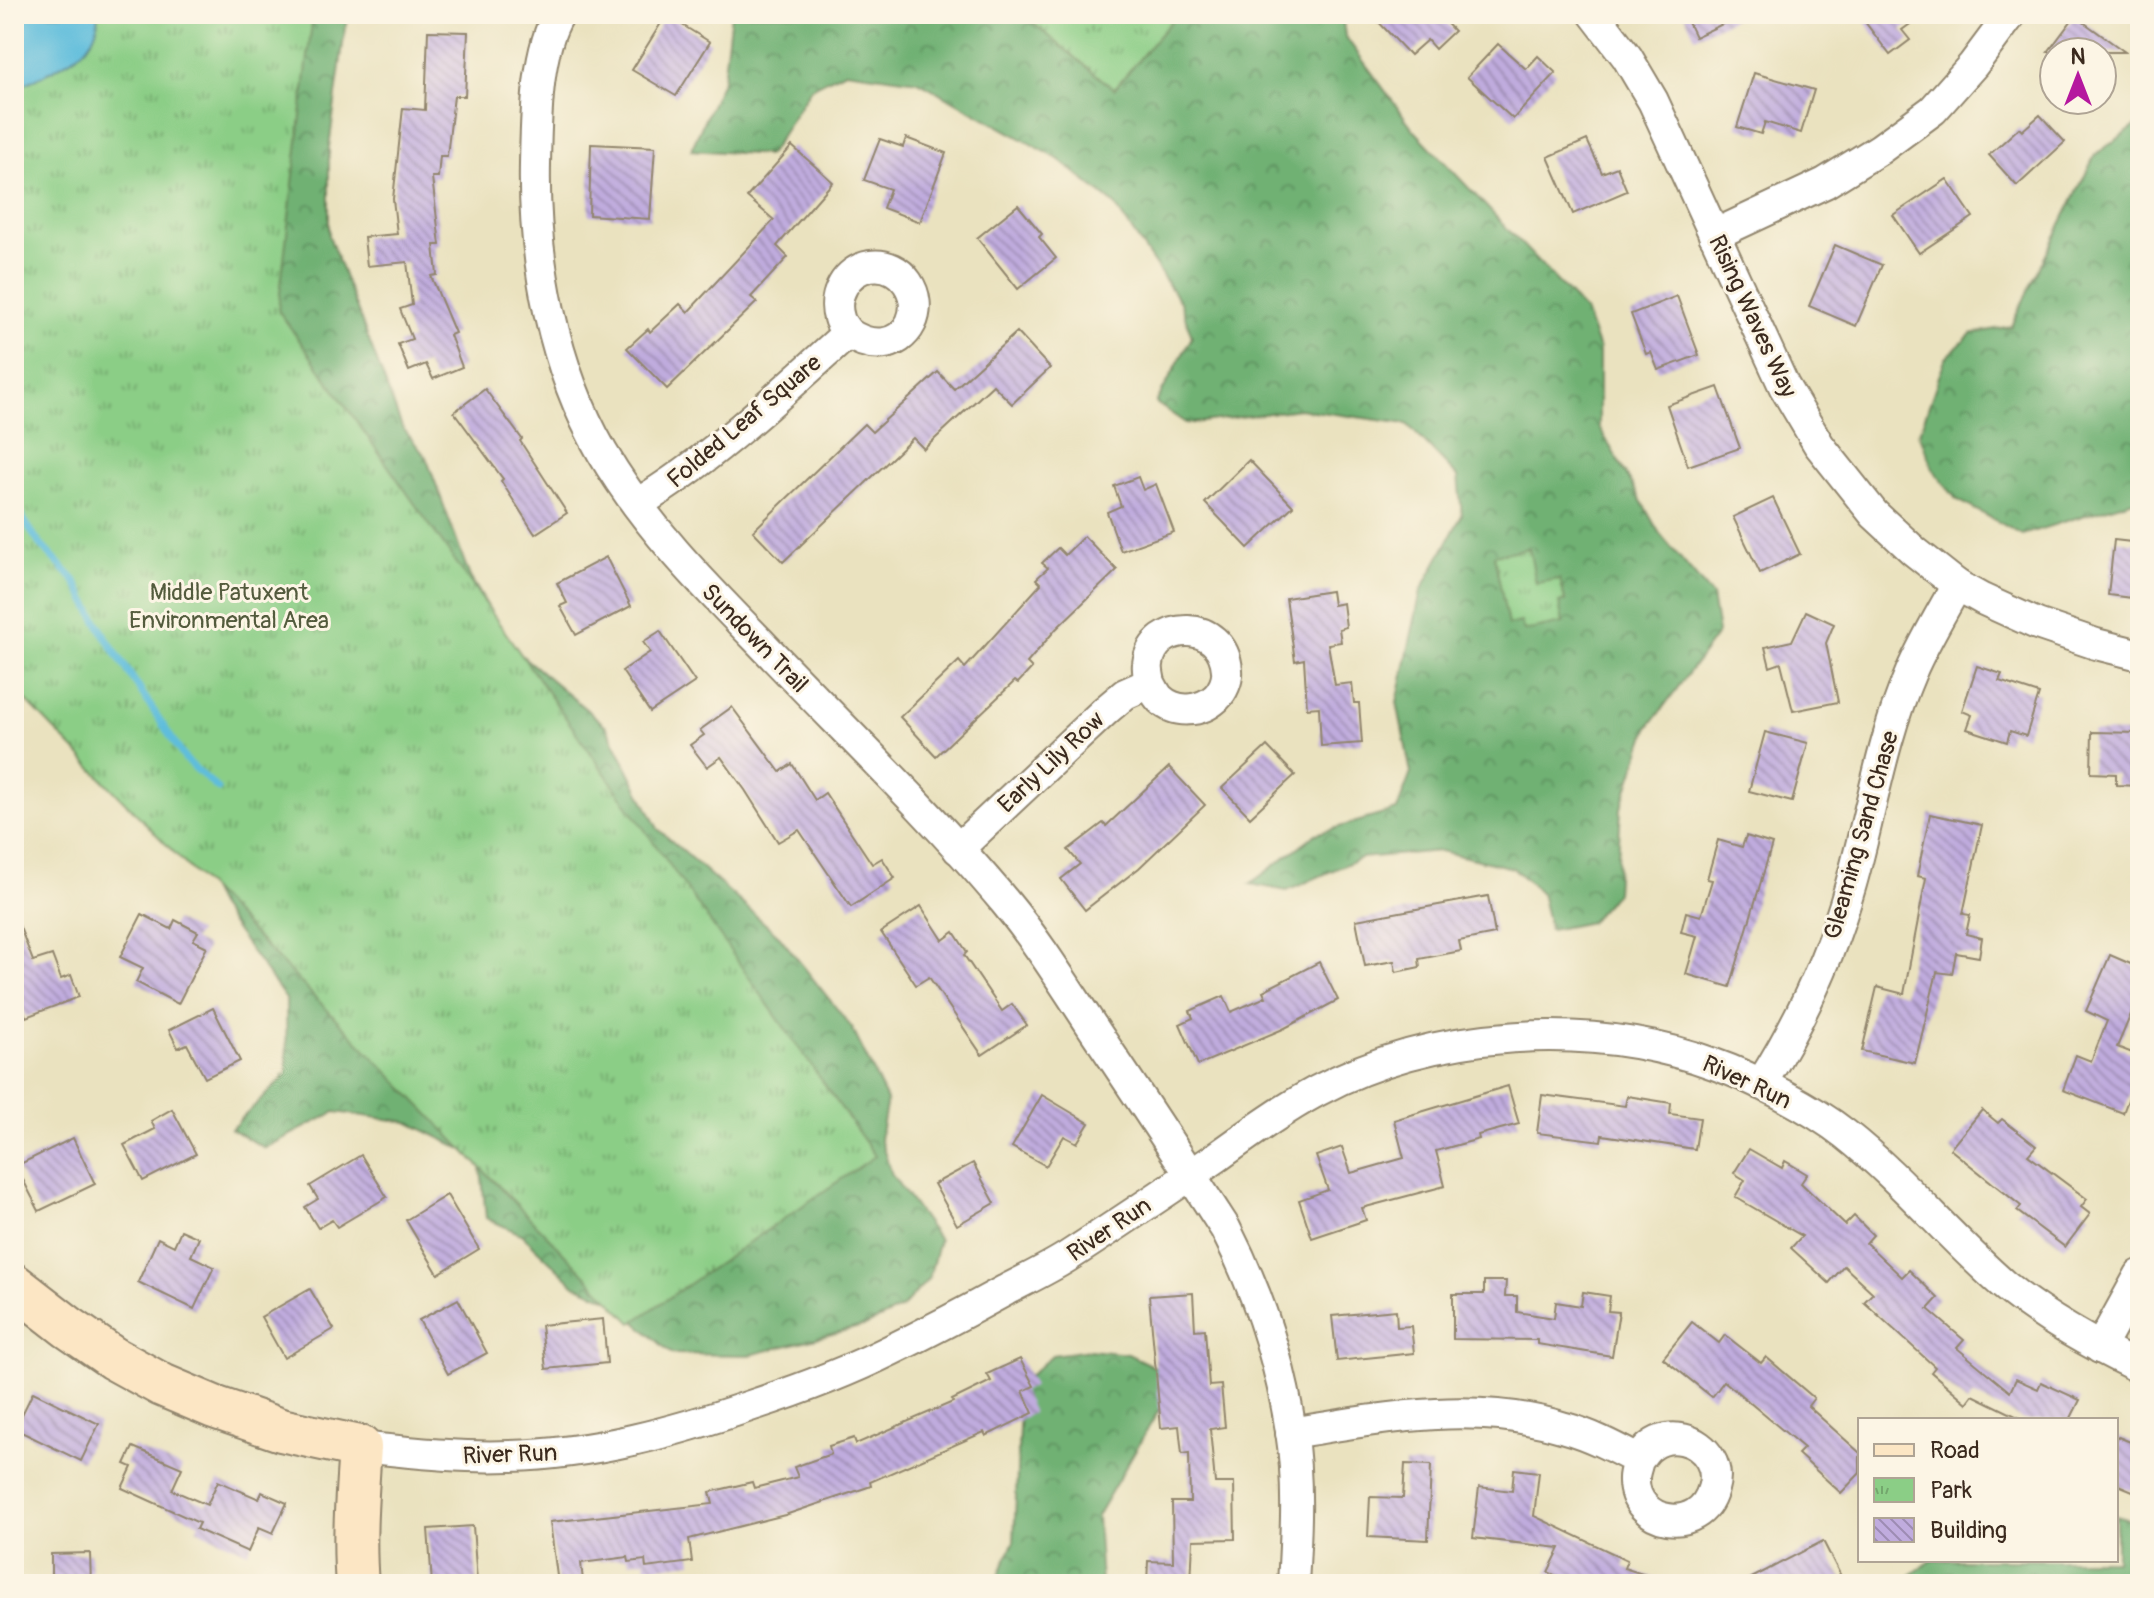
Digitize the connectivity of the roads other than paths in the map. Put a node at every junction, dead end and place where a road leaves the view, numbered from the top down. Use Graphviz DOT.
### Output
graph roads {
  1 [pos="559,14"];
  2 [pos="1594,14"];
  3 [pos="2011,14"];
  4 [pos="1714,235"];
  5 [pos="848,333"];
  6 [pos="637,504"];
  7 [pos="1957,585"];
  8 [pos="2140,655"];
  9 [pos="1150,683"];
  10 [pos="958,849"];
  11 [pos="1761,1084"];
  12 [pos="1191,1175"];
  13 [pos="2140,1275"];
  14 [pos="14,1285"];
  15 [pos="2100,1348"];
  16 [pos="2140,1368"];
  17 [pos="1291,1433"];
  18 [pos="360,1447"];
  19 [pos="1638,1460"];
  20 [pos="357,1584"];
  21 [pos="1293,1584"];
  1 -- 6 [label="street, Sundown Trail"];
  2 -- 4 [label="street, Rising Waves Way"];
  3 -- 4 [label="street"];
  4 -- 7 [label="street, Rising Waves Way"];
  5 -- 6 [label="street, Folded Leaf Square"];
  6 -- 10 [label="street, Sundown Trail"];
  7 -- 8 [label="street, Rising Waves Way"];
  7 -- 11 [label="street, Gleaming Sand Chase"];
  9 -- 10 [label="street, Early Lily Row"];
  10 -- 12 [label="street, Sundown Trail"];
  11 -- 12 [label="street, River Run"];
  11 -- 15 [label="street, River Run"];
  12 -- 17 [label="street, Sundown Trail"];
  12 -- 18 [label="street, River Run"];
  13 -- 15 [label="street"];
  14 -- 18 [label="street, River Run"];
  15 -- 16 [label="street, River Run"];
  17 -- 19 [label="street"];
  17 -- 21 [label="street, Sundown Trail"];
  18 -- 20 [label="street"];
}
